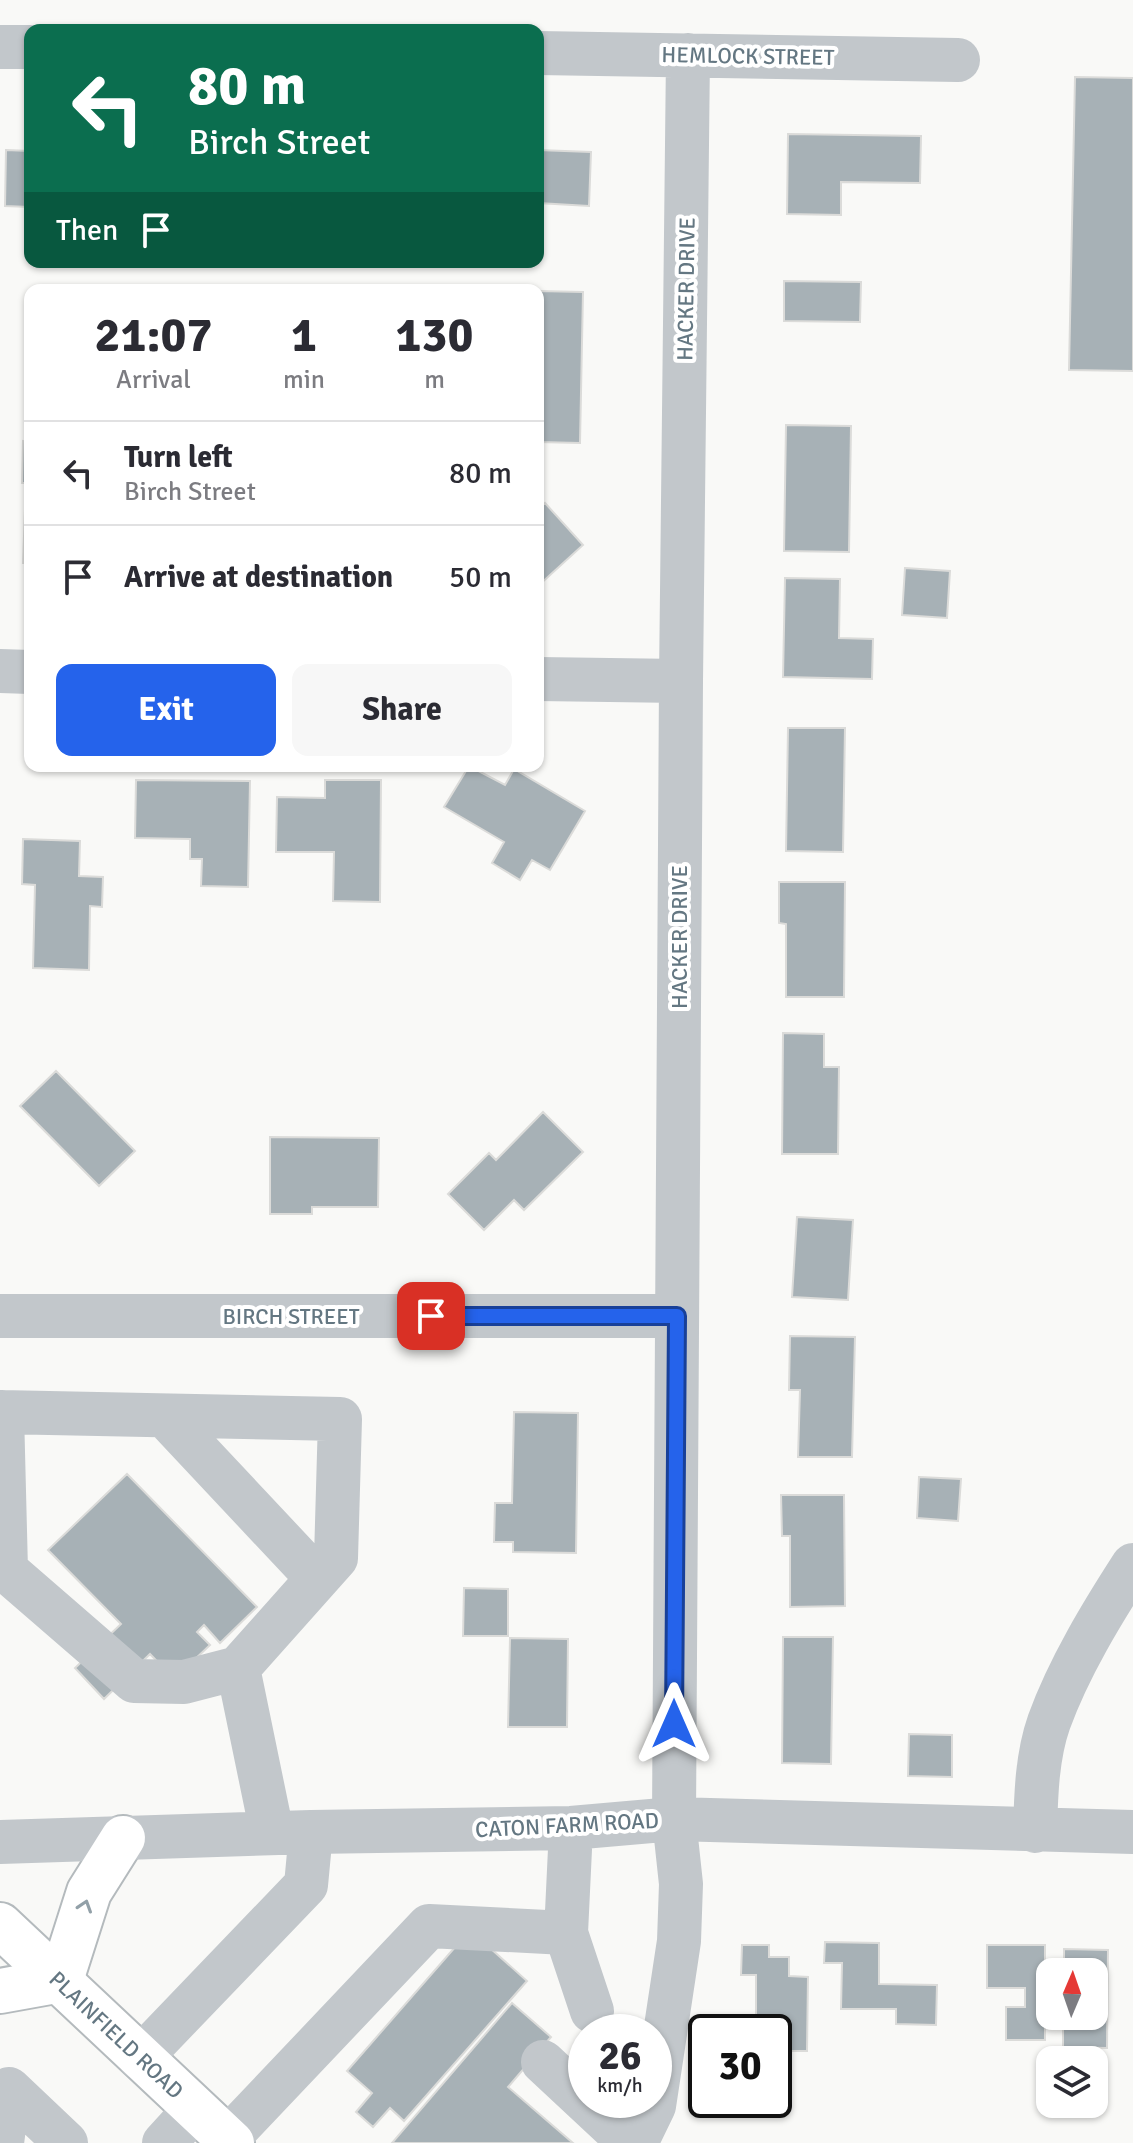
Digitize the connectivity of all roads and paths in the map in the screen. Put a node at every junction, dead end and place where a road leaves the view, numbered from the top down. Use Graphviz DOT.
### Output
graph roads {
  1 [pos="0,47"];
  2 [pos="24,47"];
  3 [pos="544,53"];
  4 [pos="688,55"];
  5 [pos="958,60"];
  6 [pos="0,671"];
  7 [pos="24,672"];
  8 [pos="544,679"];
  9 [pos="681,681"];
  10 [pos="0,1316"];
  11 [pos="677,1316"];
  12 [pos="1,1412"];
  13 [pos="165,1416"];
  14 [pos="1133,1565"];
  15 [pos="317,1578"];
  16 [pos="238,1668"];
  17 [pos="674,1819"];
  18 [pos="571,1828"];
  19 [pos="1035,1831"];
  20 [pos="1133,1832"];
  21 [pos="292,1833"];
  22 [pos="123,1838"];
  23 [pos="0,1842"];
  24 [pos="0,1925"];
  25 [pos="566,1933"];
  26 [pos="61,1980"];
  27 [pos="0,1991"];
  28 [pos="592,2011"];
  29 [pos="140,2058"];
  30 [pos="543,2062"];
  31 [pos="195,2109"];
  32 [pos="229,2141"];
  33 [pos="2,2143"];
  34 [pos="66,2143"];
  35 [pos="164,2143"];
  36 [pos="630,2143"];
  37 [pos="636,2143"];
  1 -- 2 [label="street"];
  3 -- 4 [label="street, HEMLOCK STREET"];
  4 -- 5 [label="street, HEMLOCK STREET"];
  4 -- 9 [label="street, HACKER DRIVE"];
  6 -- 7 [label="street"];
  8 -- 9 [label="street"];
  9 -- 11 [label="street, HACKER DRIVE"];
  10 -- 11 [label="street, BIRCH STREET"];
  11 -- 17 [label="street, HACKER DRIVE"];
  12 -- 13 [label="street"];
  12 -- 16 [label="street"];
  13 -- 15 [label="street"];
  13 -- 15 [label="street"];
  14 -- 19 [label="street"];
  15 -- 16 [label="street"];
  16 -- 21 [label="street"];
  17 -- 18 [label="street, CATON FARM ROAD"];
  17 -- 19 [label="street, CATON FARM ROAD"];
  17 -- 37 [label="street, HACKER DRIVE"];
  18 -- 21 [label="street, CATON FARM ROAD"];
  18 -- 25 [label="street"];
  19 -- 20 [label="street, CATON FARM ROAD"];
  21 -- 22 [label="street, CATON FARM ROAD"];
  21 -- 29 [label="street"];
  22 -- 23 [label="street, CATON FARM ROAD"];
  26 -- 22 [label="main road, one-way"];
  24 -- 26 [label="main road, PLAINFIELD ROAD"];
  25 -- 28 [label="street"];
  25 -- 32 [label="street"];
  26 -- 27 [label="main road"];
  26 -- 29 [label="main road, PLAINFIELD ROAD"];
  29 -- 31 [label="main road, PLAINFIELD ROAD"];
  30 -- 36 [label="street"];
  31 -- 32 [label="main road, PLAINFIELD ROAD"];
  31 -- 35 [label="street"];
  33 -- 34 [label="street"];
}
